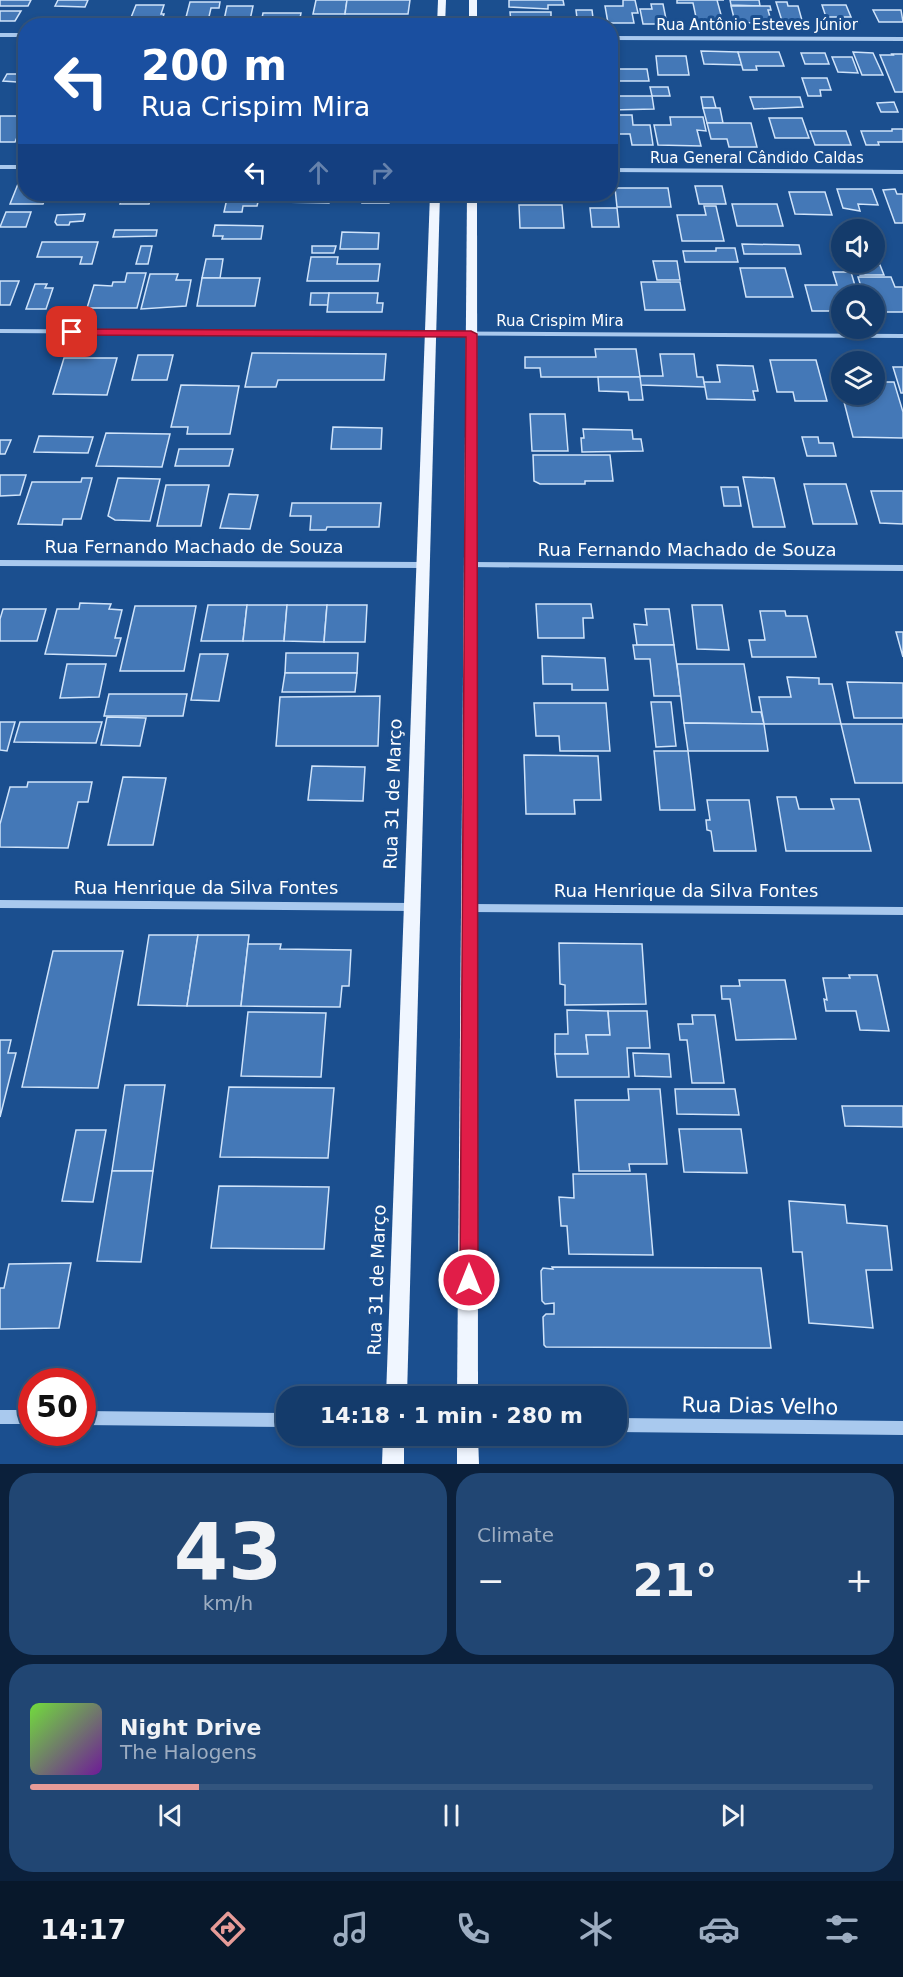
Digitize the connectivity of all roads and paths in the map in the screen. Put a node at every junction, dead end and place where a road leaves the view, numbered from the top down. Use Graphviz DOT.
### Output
graph roads {
  1 [pos="442,0"];
  2 [pos="473,0"];
  3 [pos="441,18"];
  4 [pos="472,18"];
  5 [pos="0,35"];
  6 [pos="18,35"];
  7 [pos="618,38"];
  8 [pos="903,39"];
  9 [pos="0,167"];
  10 [pos="18,167"];
  11 [pos="618,170"];
  12 [pos="903,172"];
  13 [pos="435,201"];
  14 [pos="472,201"];
  15 [pos="0,331"];
  16 [pos="431,334"];
  17 [pos="471,334"];
  18 [pos="903,336"];
  19 [pos="0,563"];
  20 [pos="423,565"];
  21 [pos="471,566"];
  22 [pos="903,568"];
  23 [pos="0,904"];
  24 [pos="412,907"];
  25 [pos="470,908"];
  26 [pos="903,911"];
  27 [pos="396,1386"];
  28 [pos="468,1386"];
  29 [pos="0,1417"];
  30 [pos="18,1417"];
  31 [pos="96,1418"];
  32 [pos="276,1420"];
  33 [pos="627,1425"];
  34 [pos="903,1428"];
  35 [pos="394,1446"];
  36 [pos="468,1446"];
  37 [pos="393,1464"];
  38 [pos="468,1464"];
  1 -- 3 [label="main road"];
  2 -- 4 [label="main road"];
  5 -- 6 [label="street"];
  7 -- 8 [label="street, Rua Antônio Esteves Júnior"];
  9 -- 10 [label="street"];
  11 -- 12 [label="street, Rua General Cândido Caldas"];
  13 -- 16 [label="main road, Rua 31 de Março"];
  14 -- 17 [label="main road"];
  15 -- 16 [label="street, Rua Crispim Mira"];
  16 -- 17 [label="street, Rua Crispim Mira"];
  16 -- 20 [label="main road, Rua 31 de Março"];
  17 -- 18 [label="street, Rua Crispim Mira"];
  17 -- 21 [label="main road"];
  19 -- 20 [label="street, Rua Fernando Machado de Souza"];
  20 -- 24 [label="main road, Rua 31 de Março"];
  21 -- 22 [label="street, Rua Fernando Machado de Souza"];
  21 -- 25 [label="main road"];
  23 -- 24 [label="street, Rua Henrique da Silva Fontes"];
  24 -- 27 [label="main road, Rua 31 de Março"];
  25 -- 26 [label="street, Rua Henrique da Silva Fontes"];
  25 -- 28 [label="main road"];
  29 -- 30 [label="street"];
  31 -- 32 [label="street"];
  33 -- 34 [label="street, Rua Dias Velho"];
  35 -- 37 [label="main road"];
  36 -- 38 [label="main road"];
}
